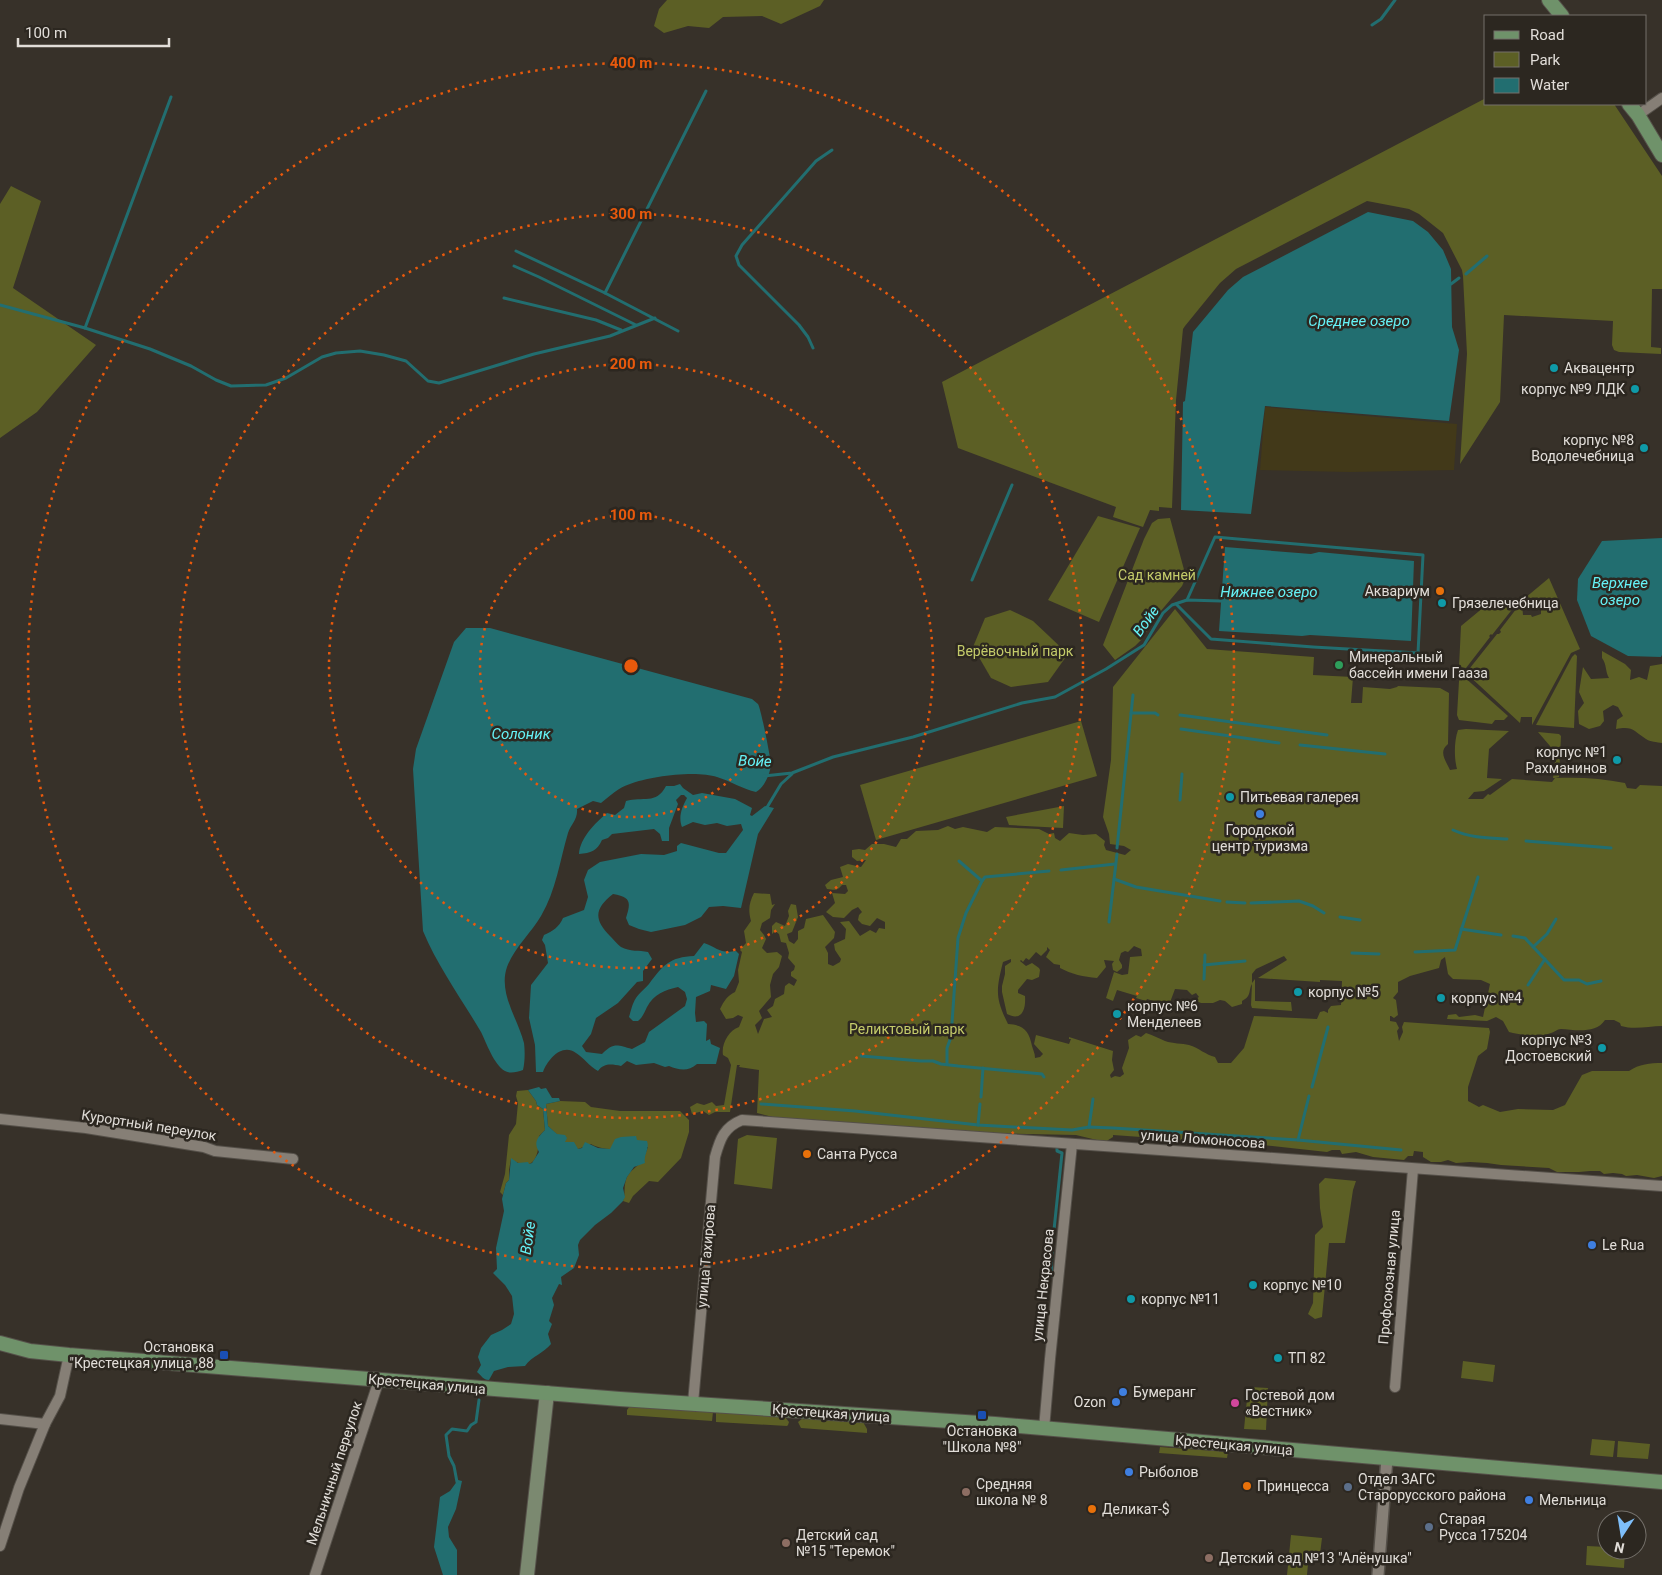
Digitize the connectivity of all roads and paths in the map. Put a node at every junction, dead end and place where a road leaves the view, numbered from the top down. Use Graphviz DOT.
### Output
graph roads {
  1 [pos="1549,0"];
  2 [pos="1561,15"];
  3 [pos="1662,98"];
  4 [pos="1630,105"];
  5 [pos="1638,115"];
  6 [pos="1662,155"];
  7 [pos="0,1119"];
  8 [pos="742,1120"];
  9 [pos="1072,1144"];
  10 [pos="292,1160"];
  11 [pos="1413,1169"];
  12 [pos="1662,1186"];
  13 [pos="0,1343"];
  14 [pos="69,1355"];
  15 [pos="379,1380"];
  16 [pos="1395,1387"];
  17 [pos="547,1393"];
  18 [pos="693,1403"];
  19 [pos="0,1419"];
  20 [pos="45,1424"];
  21 [pos="1044,1429"];
  22 [pos="1387,1458"];
  23 [pos="1662,1482"];
  24 [pos="0,1546"];
  25 [pos="315,1575"];
  26 [pos="527,1575"];
  27 [pos="1378,1575"];
  1 -- 2 [label="main road"];
  3 -- 5 [label="street"];
  4 -- 5 [label="main road"];
  5 -- 6 [label="main road"];
  7 -- 10 [label="street, Курортный переулок"];
  8 -- 9 [label="street, улица Ломоносова"];
  8 -- 18 [label="street, улица Тахирова"];
  9 -- 11 [label="street, улица Ломоносова"];
  9 -- 21 [label="street, улица Некрасова"];
  11 -- 12 [label="street, улица Ломоносова"];
  11 -- 16 [label="street, Профсоюзная улица"];
  13 -- 14 [label="main road, Крестецкая улица"];
  14 -- 15 [label="main road, Крестецкая улица"];
  14 -- 20 [label="street"];
  15 -- 17 [label="main road, Крестецкая улица"];
  15 -- 25 [label="street, Мельничный переулок"];
  17 -- 18 [label="main road, Крестецкая улица"];
  17 -- 26 [label="main road"];
  18 -- 21 [label="main road, Крестецкая улица"];
  19 -- 20 [label="street"];
  20 -- 24 [label="street"];
  21 -- 22 [label="main road, Крестецкая улица"];
  22 -- 23 [label="main road, Крестецкая улица"];
  22 -- 27 [label="street"];
}
